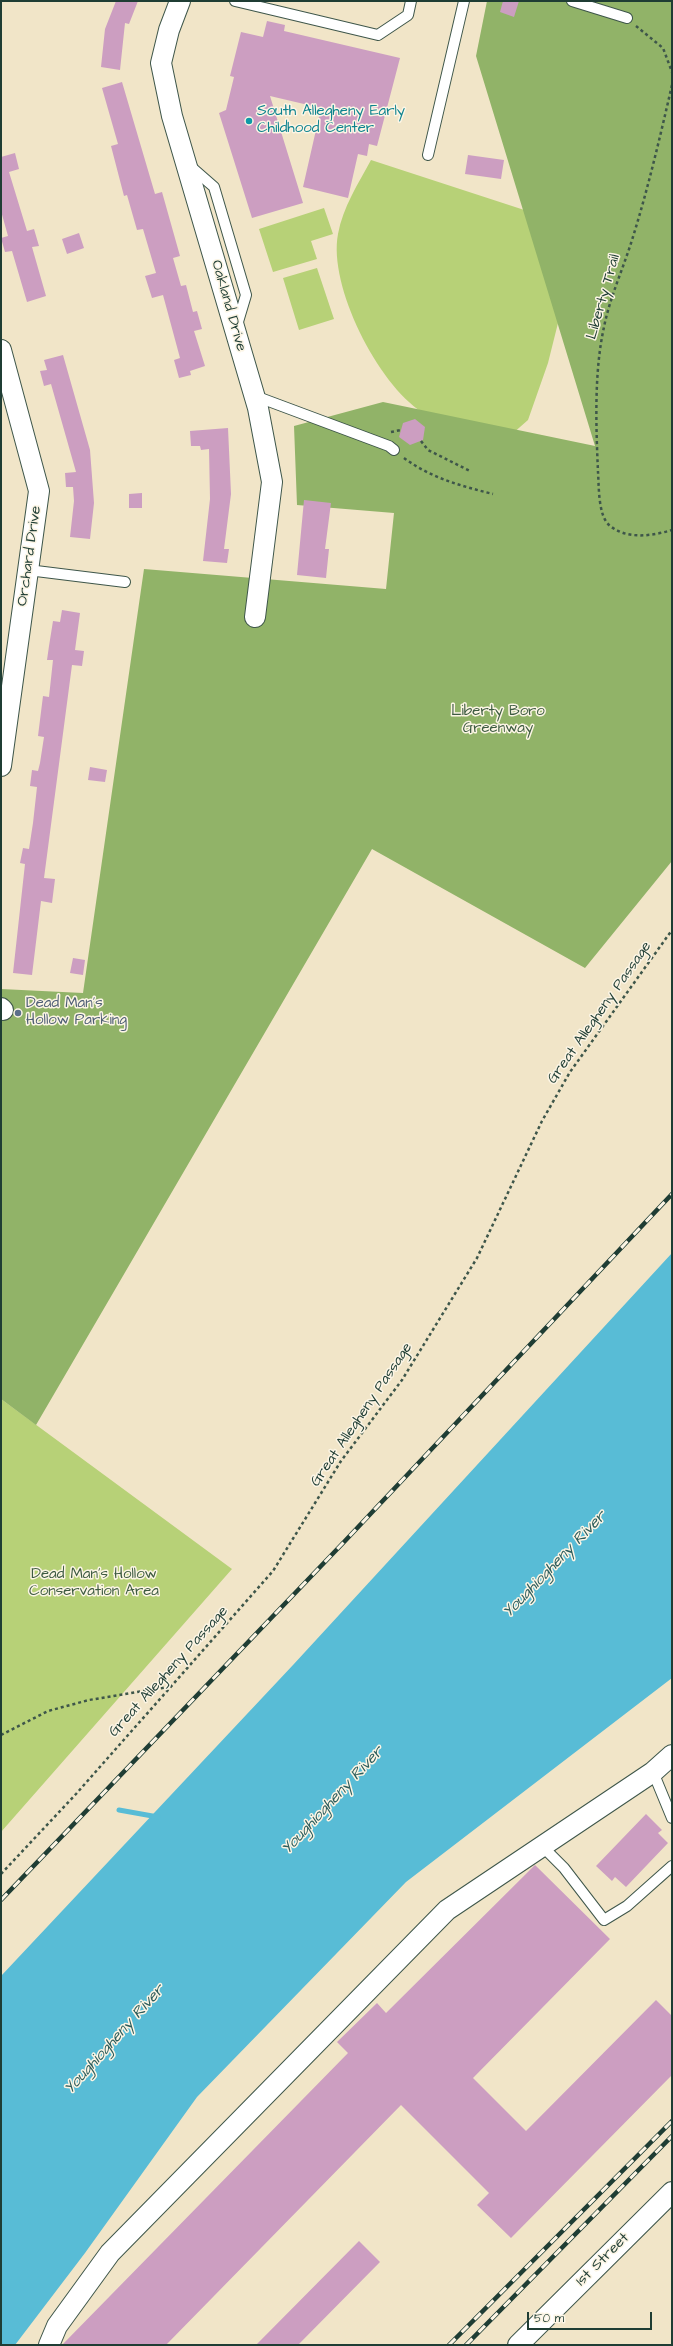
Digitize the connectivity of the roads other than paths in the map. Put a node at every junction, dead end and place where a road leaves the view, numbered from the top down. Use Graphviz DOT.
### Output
graph roads {
  1 [pos="180,1"];
  2 [pos="236,1"];
  3 [pos="411,1"];
  4 [pos="464,1"];
  5 [pos="572,1"];
  6 [pos="627,18"];
  7 [pos="428,155"];
  8 [pos="1,350"];
  9 [pos="255,396"];
  10 [pos="394,450"];
  11 [pos="28,570"];
  12 [pos="125,582"];
  13 [pos="255,617"];
  14 [pos="1,766"];
  15 [pos="672,1755"];
  16 [pos="653,1772"];
  17 [pos="672,1818"];
  18 [pos="542,1846"];
  19 [pos="672,1866"];
  20 [pos="672,2192"];
  21 [pos="49,2345"];
  22 [pos="518,2345"];
  1 -- 9 [label="street, Oakland Drive"];
  2 -- 3 [label="lane"];
  4 -- 7 [label="lane"];
  5 -- 6 [label="lane"];
  8 -- 11 [label="street, Orchard Drive"];
  9 -- 10 [label="lane"];
  9 -- 13 [label="street, Oakland Drive"];
  11 -- 12 [label="lane"];
  11 -- 14 [label="street, Orchard Drive"];
  15 -- 16 [label="street"];
  16 -- 17 [label="lane"];
  16 -- 18 [label="street"];
  18 -- 19 [label="lane"];
  18 -- 21 [label="street"];
  20 -- 22 [label="street, 1st Street"];
}
